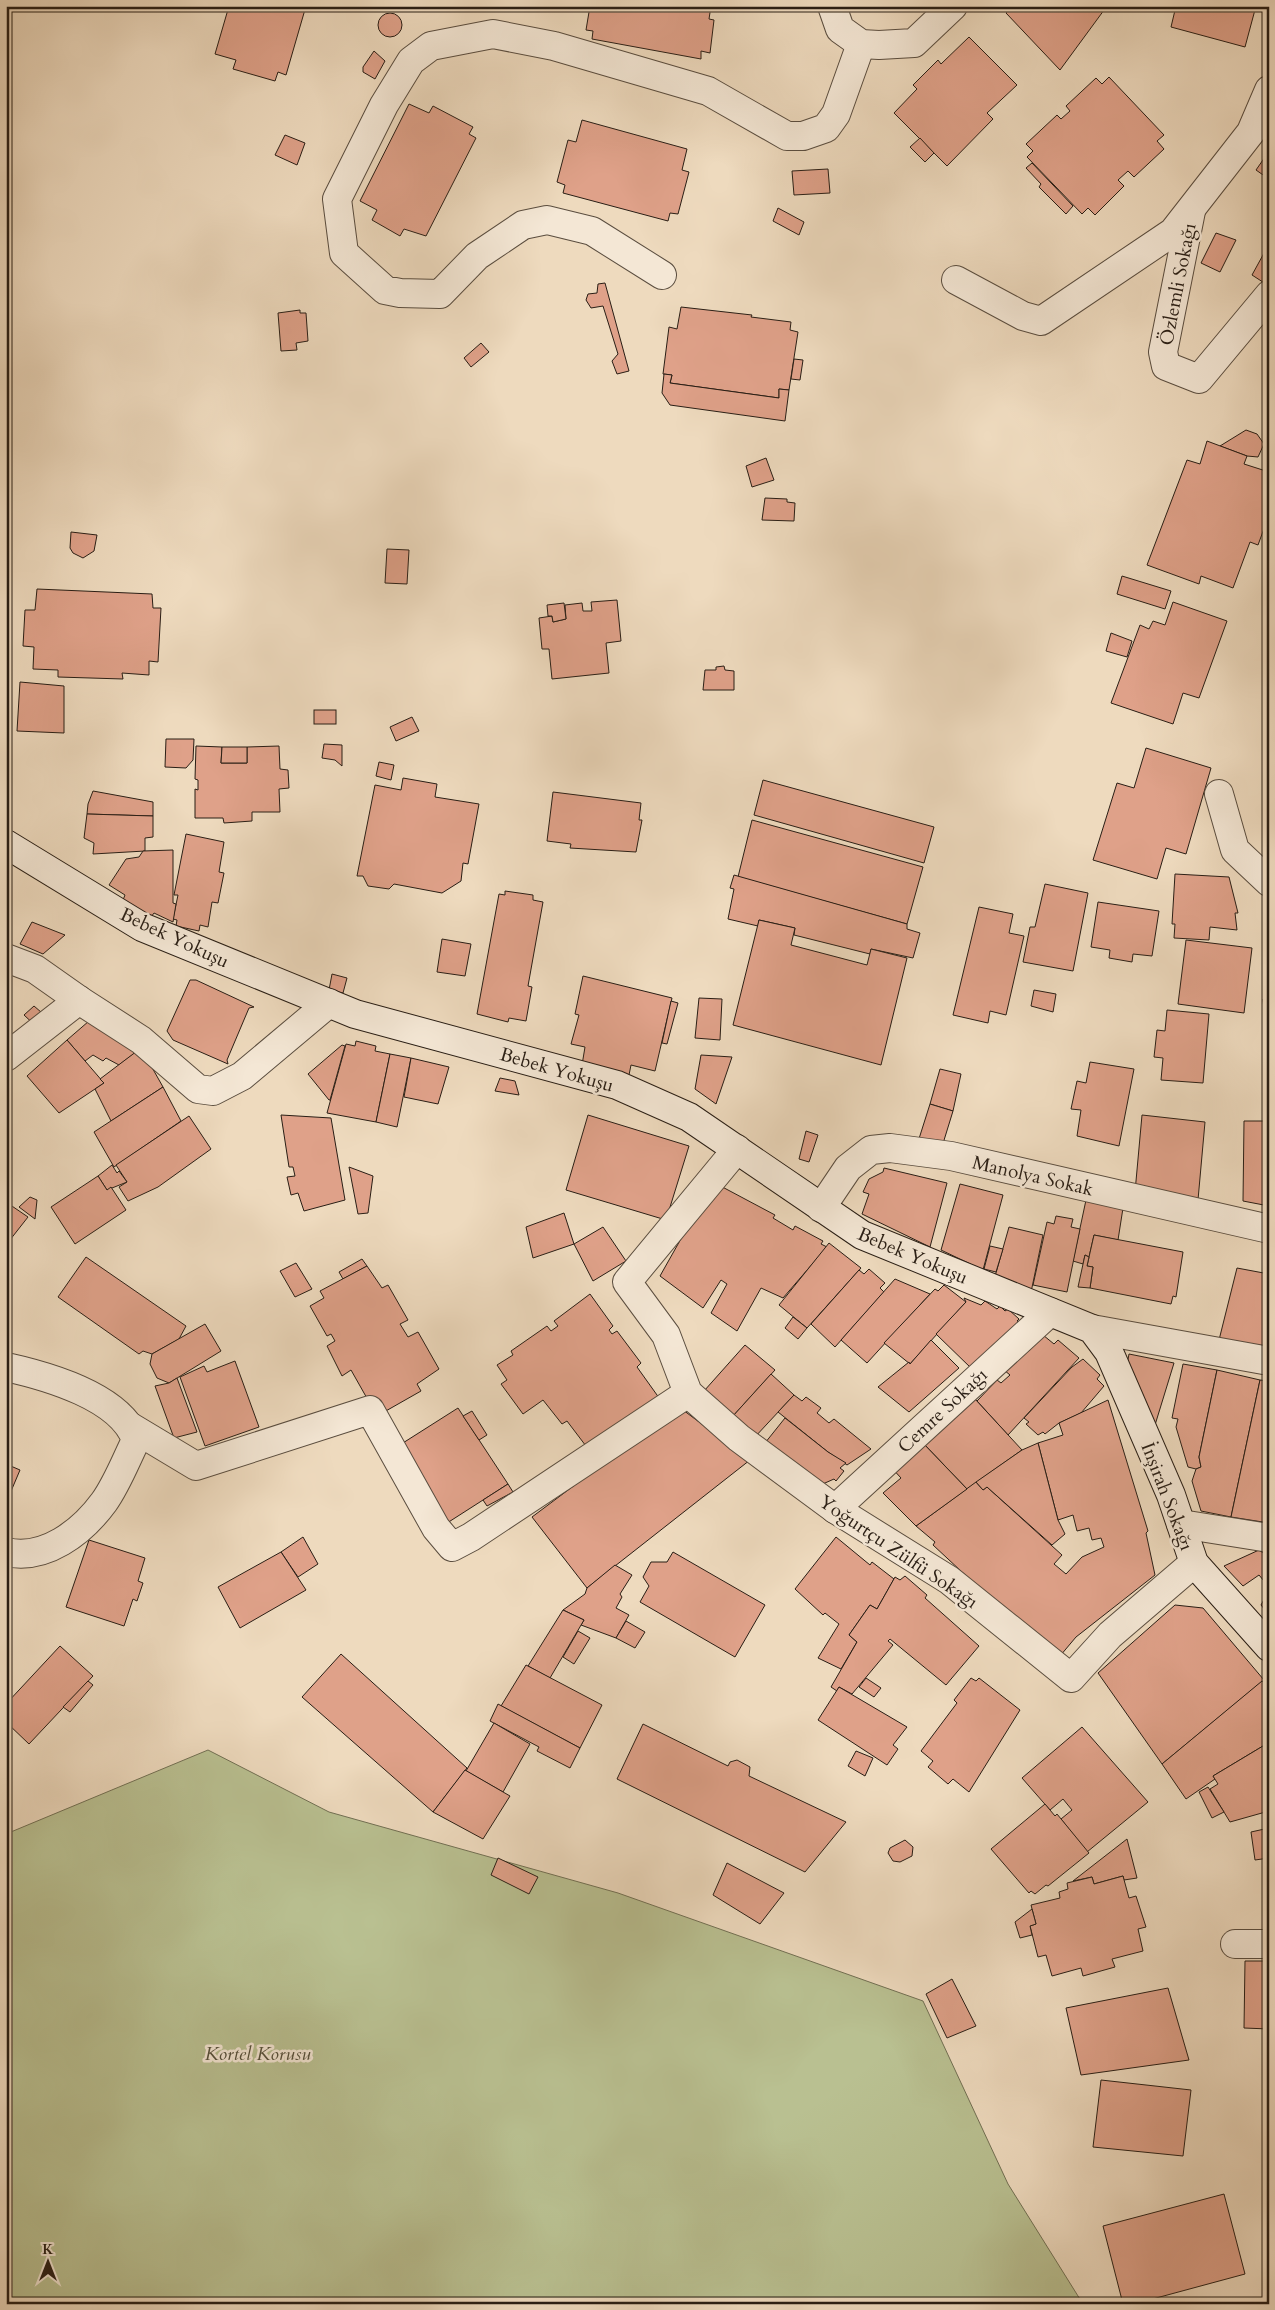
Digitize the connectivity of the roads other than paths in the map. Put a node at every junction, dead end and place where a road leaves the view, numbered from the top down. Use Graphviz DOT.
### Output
graph roads {
  1 [pos="832,6"];
  2 [pos="953,6"];
  3 [pos="861,44"];
  4 [pos="1269,90"];
  5 [pos="1192,207"];
  6 [pos="662,275"];
  7 [pos="956,280"];
  8 [pos="1269,295"];
  9 [pos="1219,794"];
  10 [pos="6,844"];
  11 [pos="1269,882"];
  12 [pos="6,958"];
  13 [pos="78,1000"];
  14 [pos="329,1003"];
  15 [pos="6,1057"];
  16 [pos="737,1149"];
  17 [pos="821,1208"];
  18 [pos="1269,1229"];
  19 [pos="1050,1312"];
  20 [pos="1092,1329"];
  21 [pos="1269,1361"];
  22 [pos="6,1367"];
  23 [pos="688,1393"];
  24 [pos="131,1427"];
  25 [pos="835,1509"];
  26 [pos="1181,1524"];
  27 [pos="1269,1538"];
  28 [pos="6,1552"];
  29 [pos="1194,1563"];
  30 [pos="1269,1647"];
  31 [pos="1235,1944"];
  32 [pos="1269,1944"];
  1 -- 3 [label="street"];
  2 -- 3 [label="street"];
  3 -- 6 [label="street"];
  4 -- 5 [label="street, Özlemli Sokağı"];
  5 -- 7 [label="street, Özlemli Sokağı"];
  5 -- 8 [label="street, Özlemli Sokağı"];
  9 -- 11 [label="street"];
  10 -- 14 [label="street, Bebek Yokuşu"];
  12 -- 13 [label="street"];
  13 -- 14 [label="street"];
  13 -- 15 [label="street"];
  14 -- 16 [label="street, Bebek Yokuşu"];
  16 -- 17 [label="street, Bebek Yokuşu"];
  16 -- 23 [label="street"];
  17 -- 18 [label="street, Manolya Sokak"];
  17 -- 19 [label="street, Bebek Yokuşu"];
  19 -- 20 [label="street, Bebek Yokuşu"];
  19 -- 25 [label="street, Cemre Sokağı"];
  20 -- 21 [label="street, Bebek Yokuşu"];
  20 -- 26 [label="street, İnşirah Sokağı"];
  22 -- 24 [label="street"];
  23 -- 24 [label="street"];
  23 -- 25 [label="street, Yoğurtçu Zülfü Sokağı"];
  24 -- 28 [label="street"];
  25 -- 29 [label="street, Yoğurtçu Zülfü Sokağı"];
  26 -- 27 [label="street"];
  26 -- 29 [label="street, İnşirah Sokağı"];
  29 -- 30 [label="street, İnşirah Sokağı"];
  31 -- 32 [label="street"];
}
